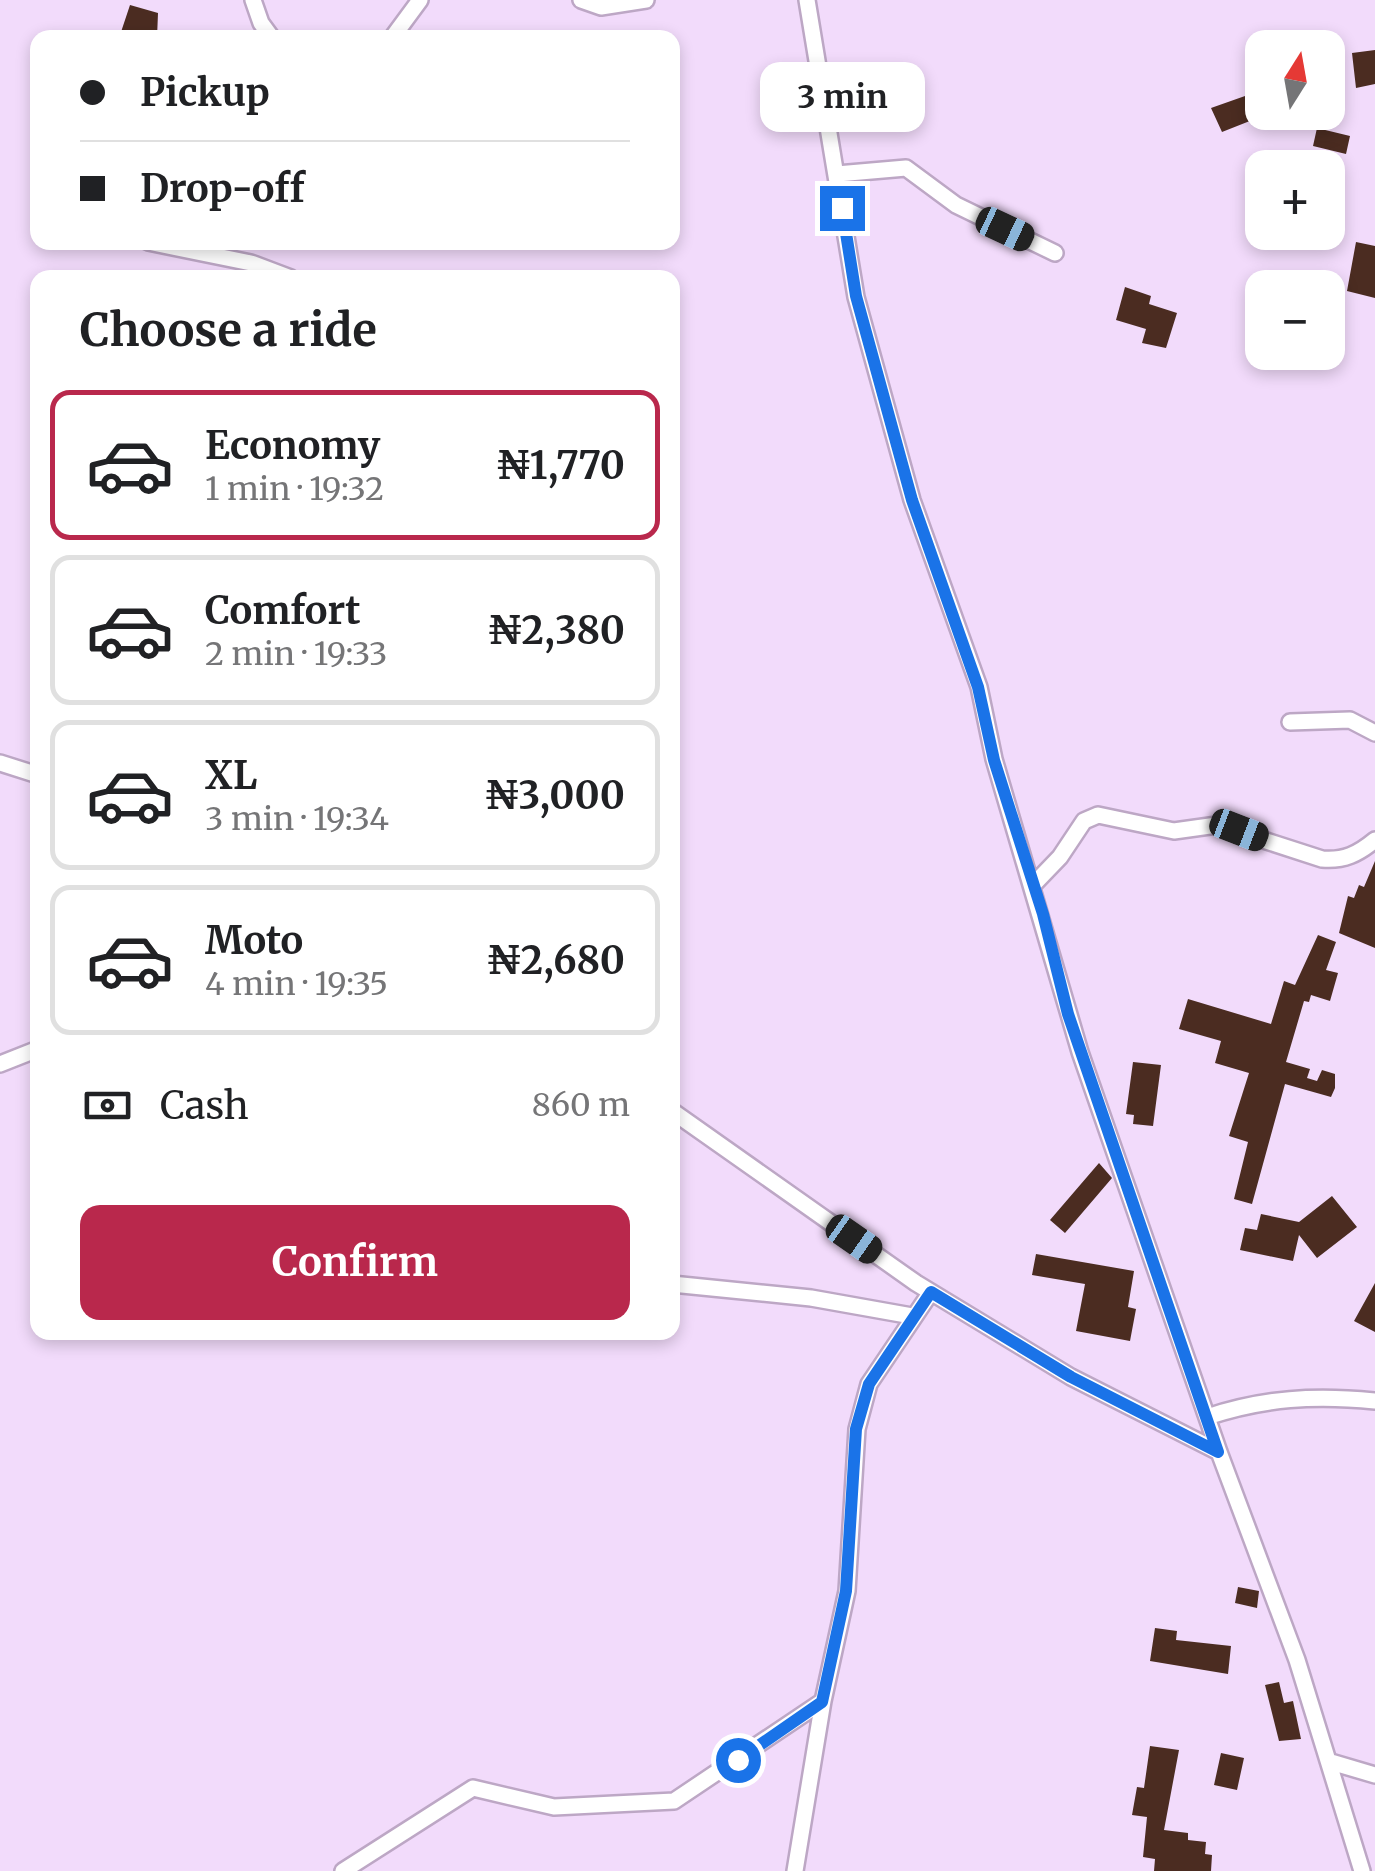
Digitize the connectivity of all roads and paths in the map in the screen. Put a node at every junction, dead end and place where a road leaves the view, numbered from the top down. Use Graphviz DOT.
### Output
graph roads {
  1 [pos="253,0"];
  2 [pos="420,0"];
  3 [pos="582,0"];
  4 [pos="646,0"];
  5 [pos="807,0"];
  6 [pos="266,30"];
  7 [pos="398,30"];
  8 [pos="837,174"];
  9 [pos="187,250"];
  10 [pos="1055,252"];
  11 [pos="270,270"];
  12 [pos="1290,722"];
  13 [pos="1375,733"];
  14 [pos="0,763"];
  15 [pos="30,772"];
  16 [pos="1375,840"];
  17 [pos="1034,884"];
  18 [pos="30,1052"];
  19 [pos="0,1064"];
  20 [pos="680,1118"];
  21 [pos="680,1285"];
  22 [pos="931,1292"];
  23 [pos="912,1316"];
  24 [pos="1375,1401"];
  25 [pos="1207,1417"];
  26 [pos="1218,1452"];
  27 [pos="822,1702"];
  28 [pos="1331,1762"];
  29 [pos="1375,1775"];
  30 [pos="343,1871"];
  31 [pos="795,1871"];
  32 [pos="1362,1871"];
  1 -- 6 [label="street"];
  2 -- 7 [label="street"];
  3 -- 4 [label="street"];
  5 -- 8 [label="street"];
  8 -- 10 [label="street"];
  8 -- 17 [label="street"];
  9 -- 11 [label="street"];
  12 -- 13 [label="street"];
  14 -- 15 [label="street"];
  16 -- 17 [label="street"];
  17 -- 25 [label="street"];
  18 -- 19 [label="street"];
  20 -- 22 [label="street"];
  21 -- 23 [label="street"];
  22 -- 23 [label="street"];
  22 -- 26 [label="street"];
  23 -- 27 [label="street"];
  24 -- 25 [label="street"];
  25 -- 26 [label="street"];
  26 -- 28 [label="street"];
  27 -- 30 [label="street"];
  27 -- 31 [label="street"];
  28 -- 29 [label="street"];
  28 -- 32 [label="street"];
}
